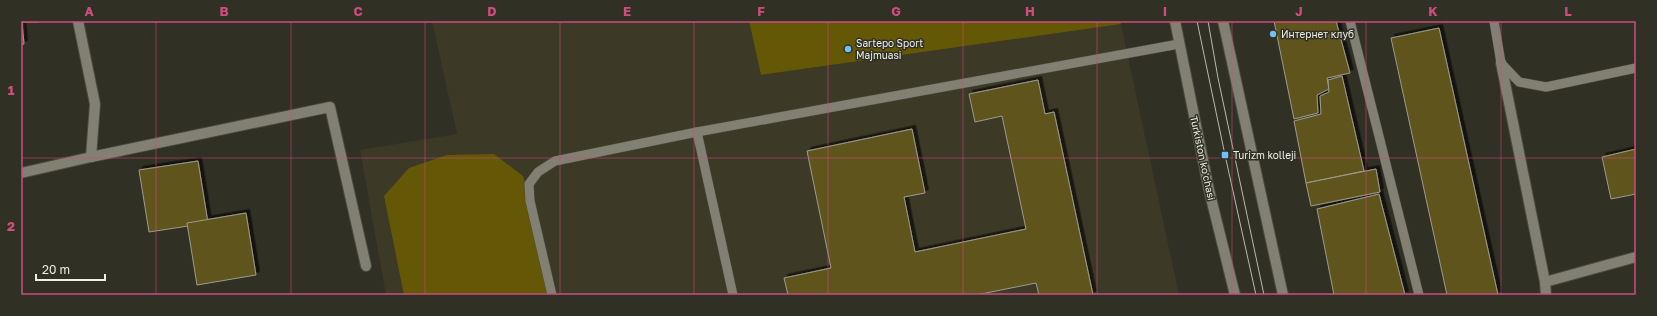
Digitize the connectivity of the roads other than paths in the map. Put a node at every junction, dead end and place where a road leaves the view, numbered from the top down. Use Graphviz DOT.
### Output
graph roads {
  1 [pos="78,21"];
  2 [pos="1175,21"];
  3 [pos="1224,21"];
  4 [pos="1350,21"];
  5 [pos="1494,21"];
  6 [pos="1179,44"];
  7 [pos="1501,63"];
  8 [pos="1636,68"];
  9 [pos="697,132"];
  10 [pos="91,157"];
  11 [pos="21,173"];
  12 [pos="1636,257"];
  13 [pos="366,266"];
  14 [pos="1545,282"];
  15 [pos="552,295"];
  16 [pos="733,295"];
  17 [pos="1235,295"];
  18 [pos="1283,295"];
  19 [pos="1420,295"];
  20 [pos="1546,295"];
  1 -- 10 [label="street"];
  2 -- 6 [label="street, Turkiston ko'chasi"];
  3 -- 18 [label="street"];
  4 -- 19 [label="lane"];
  5 -- 7 [label="lane"];
  6 -- 9 [label="lane"];
  6 -- 17 [label="street, Turkiston ko'chasi"];
  7 -- 8 [label="lane"];
  7 -- 14 [label="street"];
  9 -- 15 [label="lane"];
  9 -- 16 [label="lane"];
  10 -- 11 [label="street"];
  10 -- 13 [label="street"];
  12 -- 14 [label="street"];
  14 -- 20 [label="street"];
}
